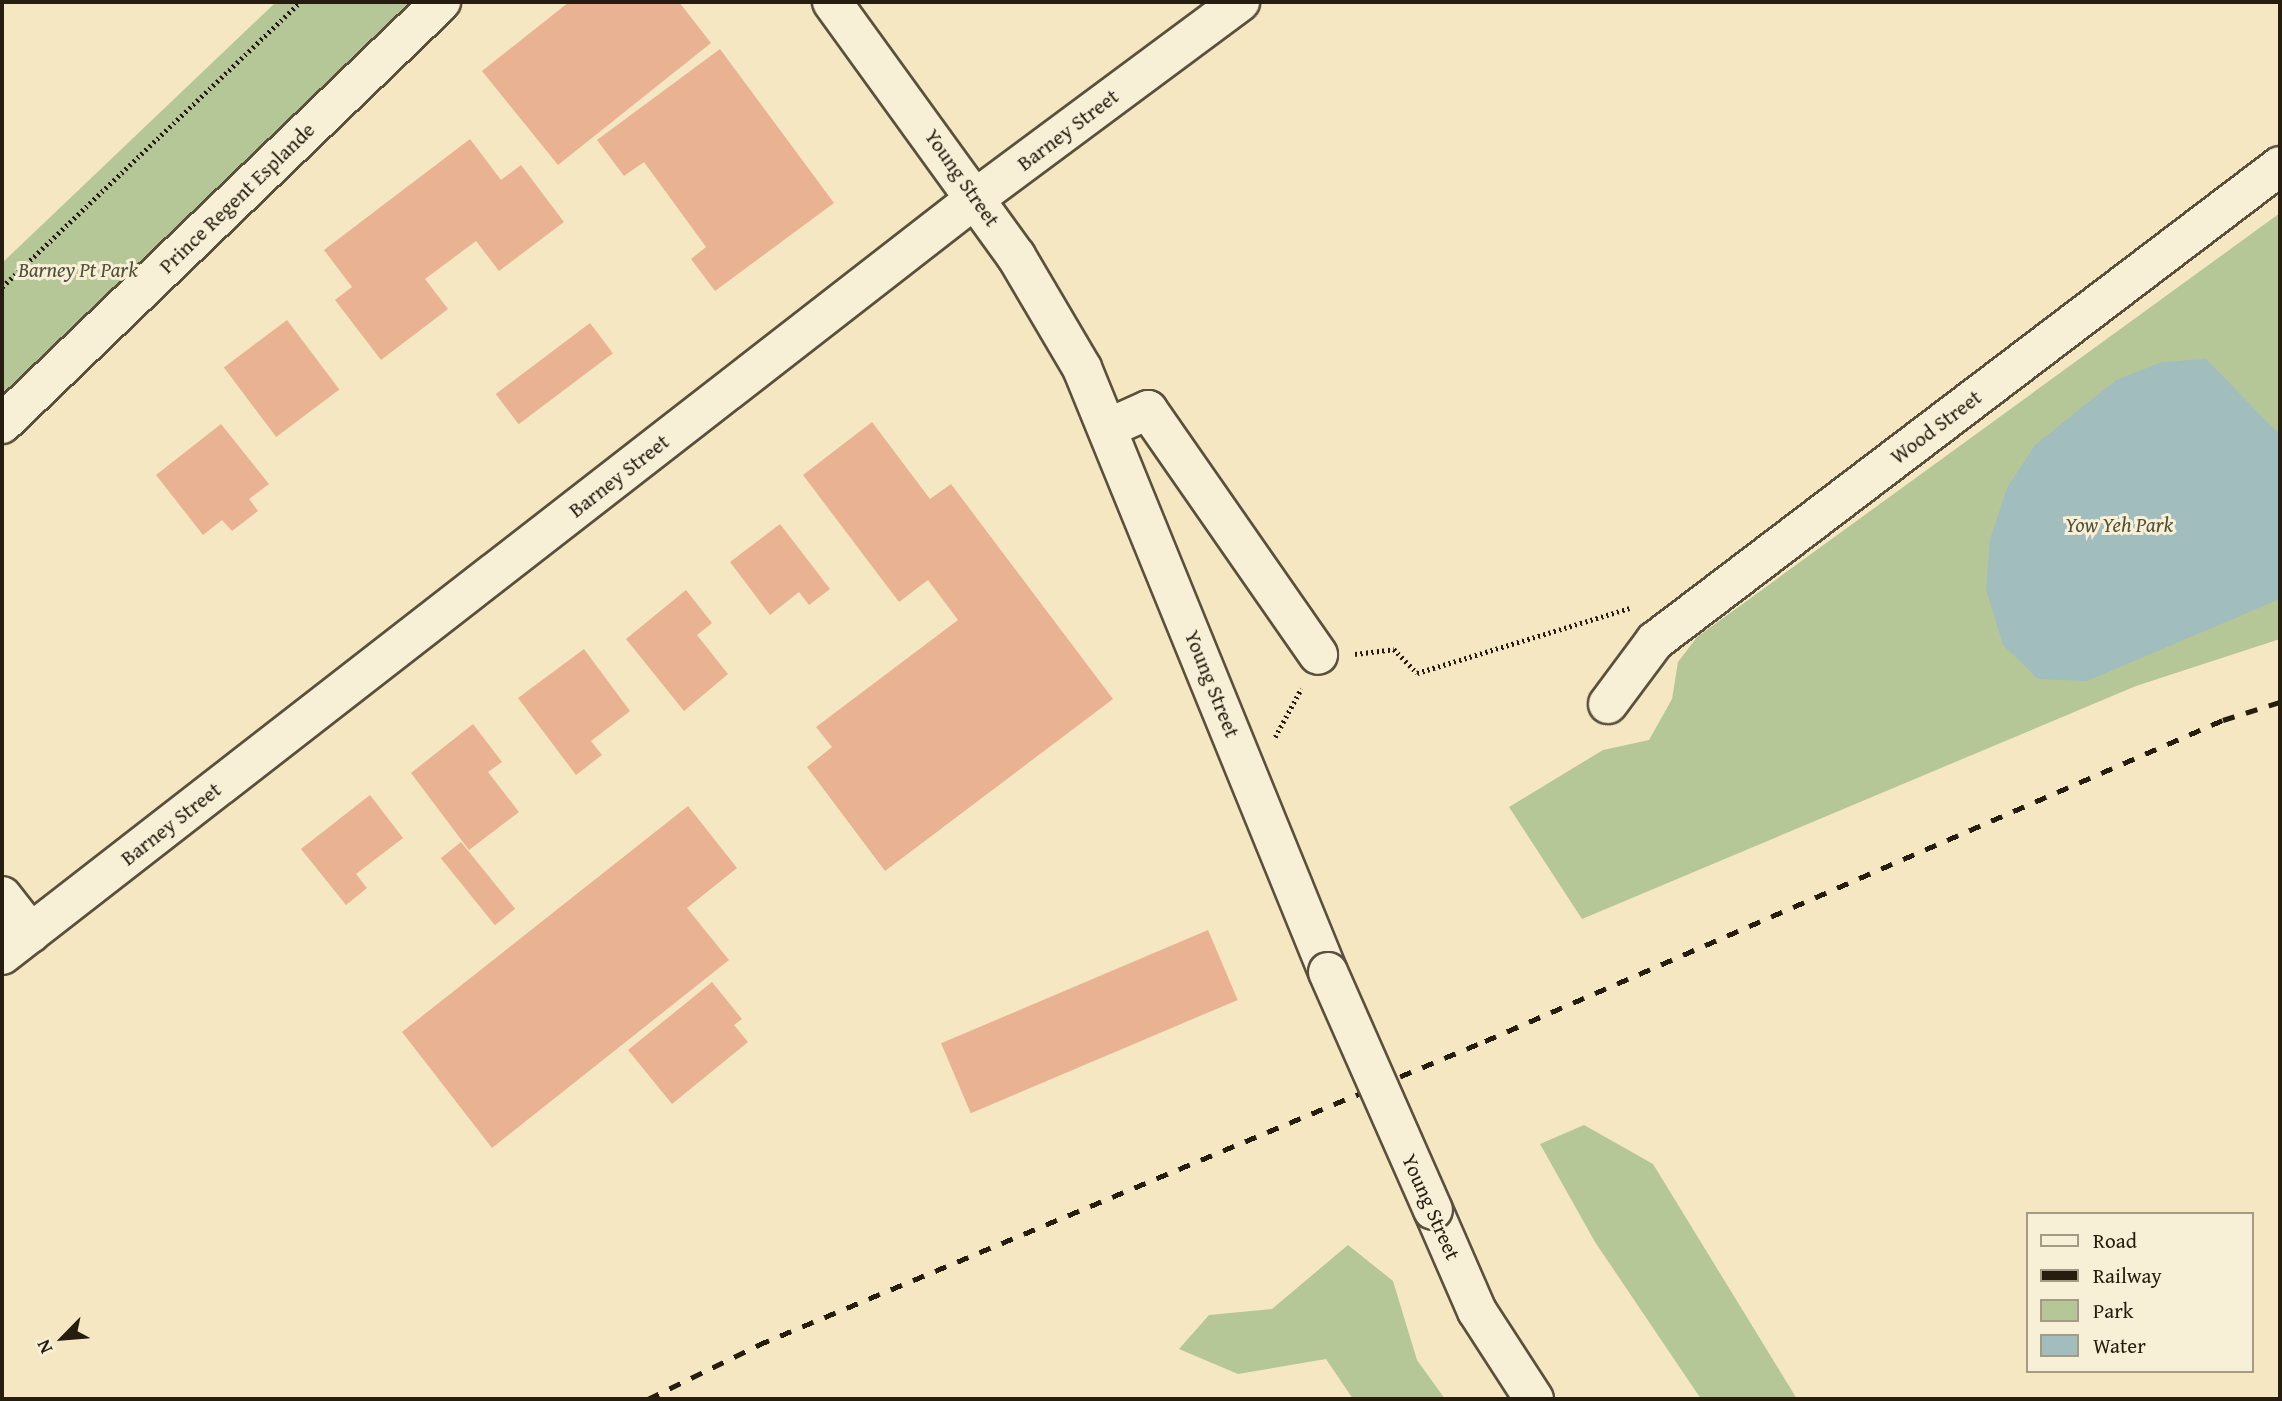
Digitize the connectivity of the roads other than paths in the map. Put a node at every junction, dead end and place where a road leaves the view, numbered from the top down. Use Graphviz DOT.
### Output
graph roads {
  1 [pos="442,2"];
  2 [pos="832,2"];
  3 [pos="1240,2"];
  4 [pos="2280,166"];
  5 [pos="976,198"];
  6 [pos="2,424"];
  7 [pos="1108,428"];
  8 [pos="1318,655"];
  9 [pos="1608,704"];
  10 [pos="2,896"];
  11 [pos="16,944"];
  12 [pos="1534,1399"];
  1 -- 6 [label="street, Prince Regent Esplande"];
  2 -- 5 [label="street, Young Street"];
  3 -- 5 [label="street, Barney Street"];
  4 -- 9 [label="street, Wood Street"];
  5 -- 7 [label="street, Young Street"];
  5 -- 11 [label="street, Barney Street"];
  7 -- 8 [label="street"];
  7 -- 12 [label="street, Young Street, bridge"];
  10 -- 11 [label="street"];
}
